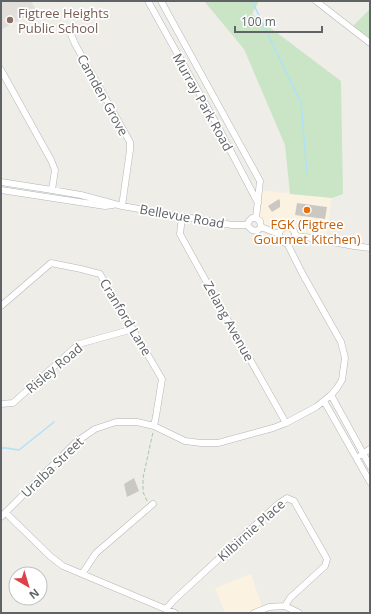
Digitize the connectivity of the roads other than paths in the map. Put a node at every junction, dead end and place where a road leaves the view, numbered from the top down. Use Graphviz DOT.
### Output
graph roads {
  1 [pos="148,1"];
  2 [pos="161,1"];
  3 [pos="316,1"];
  4 [pos="70,32"];
  5 [pos="370,43"];
  6 [pos="1,70"];
  7 [pos="226,118"];
  8 [pos="216,123"];
  9 [pos="1,182"];
  10 [pos="1,190"];
  11 [pos="52,190"];
  12 [pos="258,203"];
  13 [pos="119,206"];
  14 [pos="182,217"];
  15 [pos="256,218"];
  16 [pos="247,224"];
  17 [pos="261,227"];
  18 [pos="279,234"];
  19 [pos="296,236"];
  20 [pos="287,243"];
  21 [pos="370,248"];
  22 [pos="1,305"];
  23 [pos="133,329"];
  24 [pos="331,395"];
  25 [pos="324,401"];
  26 [pos="1,404"];
  27 [pos="286,423"];
  28 [pos="154,426"];
  29 [pos="370,448"];
  30 [pos="363,453"];
  31 [pos="356,458"];
  32 [pos="370,466"];
  33 [pos="370,482"];
  34 [pos="151,505"];
  35 [pos="3,515"];
  36 [pos="82,574"];
  37 [pos="285,606"];
  38 [pos="166,609"];
  39 [pos="175,613"];
  40 [pos="254,613"];
  41 [pos="299,613"];
  1 -- 8 [label="street, Murray Park Road"];
  2 -- 7 [label="street, Murray Park Road"];
  3 -- 5 [label="street"];
  4 -- 13 [label="street, Camden Grove"];
  6 -- 11 [label="street"];
  7 -- 8 [label="street"];
  7 -- 12 [label="street, Murray Park Road"];
  8 -- 12 [label="street, Murray Park Road"];
  9 -- 11 [label="street, Bellevue Road"];
  10 -- 13 [label="street, Bellevue Road"];
  11 -- 13 [label="street, Bellevue Road"];
  12 -- 15 [label="street, Murray Park Road"];
  13 -- 14 [label="street, Bellevue Road"];
  14 -- 16 [label="street, Bellevue Road"];
  14 -- 27 [label="street, Zelang Avenue"];
  15 -- 16 [label="street"];
  15 -- 17 [label="street"];
  16 -- 17 [label="street"];
  17 -- 18 [label="street"];
  18 -- 19 [label="street"];
  18 -- 20 [label="street"];
  19 -- 20 [label="street"];
  19 -- 21 [label="street"];
  20 -- 24 [label="street, Uralba Street"];
  22 -- 23 [label="street, Cranford Lane"];
  23 -- 26 [label="street, Risley Road"];
  23 -- 28 [label="street, Cranford Lane"];
  24 -- 25 [label="street, Uralba Street"];
  24 -- 30 [label="street"];
  25 -- 27 [label="street, Uralba Street"];
  25 -- 31 [label="street"];
  27 -- 28 [label="street, Uralba Street"];
  28 -- 35 [label="street, Uralba Street"];
  29 -- 30 [label="street"];
  30 -- 31 [label="street"];
  30 -- 32 [label="street"];
  31 -- 33 [label="street"];
  34 -- 36 [label="street"];
  35 -- 36 [label="street"];
  36 -- 38 [label="street"];
  37 -- 38 [label="street, Kilbirnie Place"];
  37 -- 40 [label="street"];
  37 -- 41 [label="street"];
  38 -- 39 [label="street"];
}
